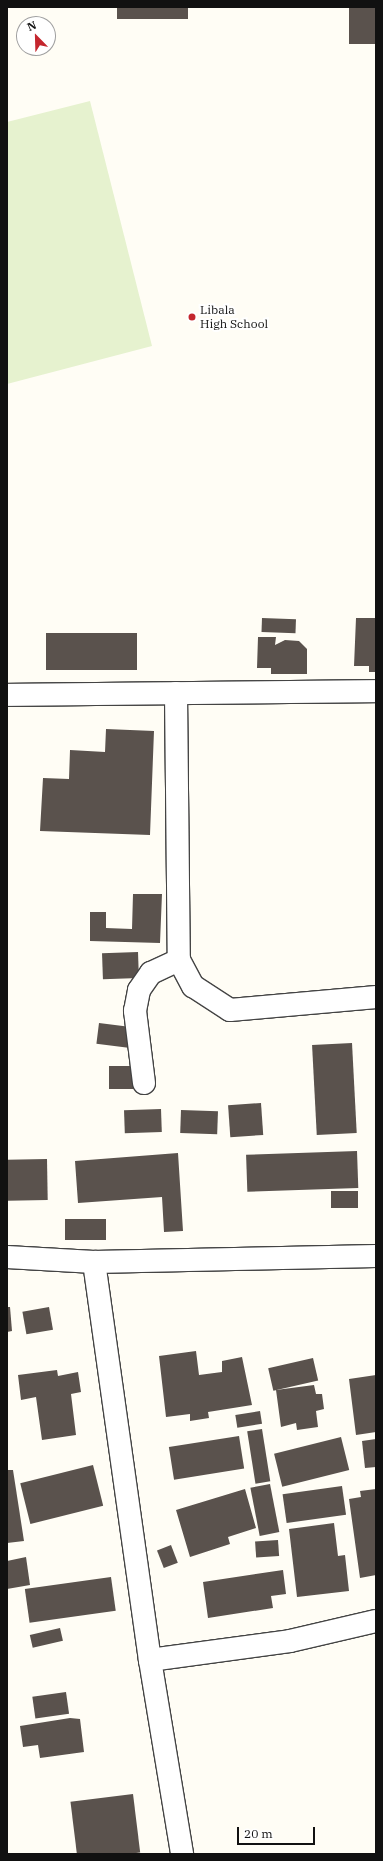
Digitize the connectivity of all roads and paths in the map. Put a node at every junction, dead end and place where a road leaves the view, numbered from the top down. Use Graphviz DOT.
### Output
graph roads {
  1 [pos="376,691"];
  2 [pos="176,693"];
  3 [pos="7,695"];
  4 [pos="179,960"];
  5 [pos="376,997"];
  6 [pos="144,1082"];
  7 [pos="376,1256"];
  8 [pos="7,1257"];
  9 [pos="94,1262"];
  10 [pos="376,1621"];
  11 [pos="150,1660"];
  12 [pos="182,1854"];
  1 -- 2 [label="street"];
  2 -- 3 [label="street"];
  2 -- 4 [label="street"];
  4 -- 5 [label="street"];
  4 -- 6 [label="street"];
  7 -- 9 [label="street"];
  8 -- 9 [label="street"];
  9 -- 11 [label="street"];
  10 -- 11 [label="street"];
  11 -- 12 [label="street"];
}
